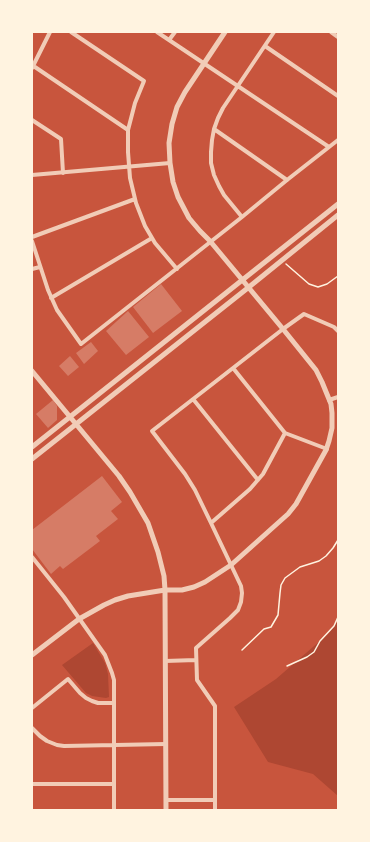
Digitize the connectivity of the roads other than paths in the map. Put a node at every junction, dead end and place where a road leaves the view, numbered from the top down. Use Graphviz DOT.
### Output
graph roads {
  1 [pos="50,32"];
  2 [pos="71,32"];
  3 [pos="157,32"];
  4 [pos="174,32"];
  5 [pos="225,32"];
  6 [pos="274,32"];
  7 [pos="331,32"];
  8 [pos="338,36"];
  9 [pos="169,40"];
  10 [pos="265,46"];
  11 [pos="204,64"];
  12 [pos="32,66"];
  13 [pos="238,87"];
  14 [pos="338,96"];
  15 [pos="32,120"];
  16 [pos="214,129"];
  17 [pos="128,130"];
  18 [pos="338,140"];
  19 [pos="329,147"];
  20 [pos="170,163"];
  21 [pos="129,167"];
  22 [pos="63,173"];
  23 [pos="32,175"];
  24 [pos="287,180"];
  25 [pos="135,199"];
  26 [pos="338,204"];
  27 [pos="338,215"];
  28 [pos="242,217"];
  29 [pos="32,237"];
  30 [pos="152,238"];
  31 [pos="32,241"];
  32 [pos="210,242"];
  33 [pos="40,267"];
  34 [pos="32,269"];
  35 [pos="177,269"];
  36 [pos="242,280"];
  37 [pos="249,287"];
  38 [pos="52,298"];
  39 [pos="283,329"];
  40 [pos="338,331"];
  41 [pos="233,368"];
  42 [pos="32,371"];
  43 [pos="338,397"];
  44 [pos="193,399"];
  45 [pos="329,400"];
  46 [pos="70,417"];
  47 [pos="76,425"];
  48 [pos="285,433"];
  49 [pos="32,447"];
  50 [pos="327,449"];
  51 [pos="32,459"];
  52 [pos="258,480"];
  53 [pos="211,523"];
  54 [pos="32,557"];
  55 [pos="232,564"];
  56 [pos="165,590"];
  57 [pos="79,619"];
  58 [pos="32,655"];
  59 [pos="165,660"];
  60 [pos="196,660"];
  61 [pos="114,703"];
  62 [pos="32,708"];
  63 [pos="32,728"];
  64 [pos="166,744"];
  65 [pos="114,745"];
  66 [pos="32,784"];
  67 [pos="114,784"];
  68 [pos="166,800"];
  69 [pos="215,800"];
  70 [pos="114,810"];
  71 [pos="166,810"];
  72 [pos="215,810"];
  1 -- 12 [label="street"];
  2 -- 17 [label="street"];
  3 -- 9 [label="street"];
  4 -- 9 [label="street"];
  5 -- 11 [label="street"];
  6 -- 10 [label="street"];
  7 -- 8 [label="street"];
  9 -- 11 [label="street"];
  10 -- 13 [label="street"];
  10 -- 14 [label="street"];
  11 -- 13 [label="street"];
  11 -- 20 [label="street"];
  12 -- 17 [label="street"];
  13 -- 16 [label="street"];
  13 -- 19 [label="street"];
  15 -- 22 [label="street"];
  16 -- 24 [label="street"];
  16 -- 28 [label="street"];
  17 -- 21 [label="street"];
  18 -- 19 [label="street"];
  19 -- 24 [label="street"];
  20 -- 21 [label="street"];
  20 -- 32 [label="street"];
  21 -- 22 [label="street"];
  21 -- 25 [label="street"];
  22 -- 23 [label="street"];
  24 -- 28 [label="street"];
  25 -- 29 [label="street"];
  25 -- 30 [label="street"];
  26 -- 36 [label="street"];
  27 -- 37 [label="street"];
  28 -- 32 [label="street"];
  30 -- 35 [label="street"];
  30 -- 38 [label="street"];
  31 -- 33 [label="street"];
  32 -- 35 [label="street"];
  32 -- 36 [label="street"];
  33 -- 34 [label="street"];
  33 -- 38 [label="street"];
  35 -- 38 [label="street"];
  36 -- 37 [label="street"];
  36 -- 46 [label="street"];
  37 -- 39 [label="street"];
  37 -- 47 [label="street"];
  39 -- 40 [label="street"];
  39 -- 41 [label="street"];
  39 -- 45 [label="street"];
  41 -- 44 [label="street"];
  41 -- 48 [label="street"];
  42 -- 46 [label="street"];
  43 -- 45 [label="street"];
  44 -- 52 [label="street"];
  44 -- 53 [label="street"];
  45 -- 50 [label="street"];
  46 -- 47 [label="street"];
  46 -- 49 [label="street"];
  47 -- 51 [label="street"];
  47 -- 56 [label="street"];
  48 -- 50 [label="street"];
  48 -- 52 [label="street"];
  50 -- 55 [label="street"];
  52 -- 53 [label="street"];
  53 -- 55 [label="street"];
  54 -- 57 [label="street"];
  55 -- 56 [label="street"];
  55 -- 60 [label="street"];
  56 -- 57 [label="street"];
  56 -- 59 [label="street"];
  57 -- 58 [label="street"];
  57 -- 61 [label="street"];
  59 -- 60 [label="street"];
  59 -- 64 [label="street"];
  60 -- 69 [label="street"];
  61 -- 62 [label="street"];
  61 -- 65 [label="street"];
  63 -- 65 [label="street"];
  64 -- 65 [label="street"];
  64 -- 68 [label="street"];
  65 -- 67 [label="street"];
  66 -- 67 [label="street"];
  67 -- 70 [label="street"];
  68 -- 69 [label="street"];
  68 -- 71 [label="street"];
  69 -- 72 [label="street"];
}
